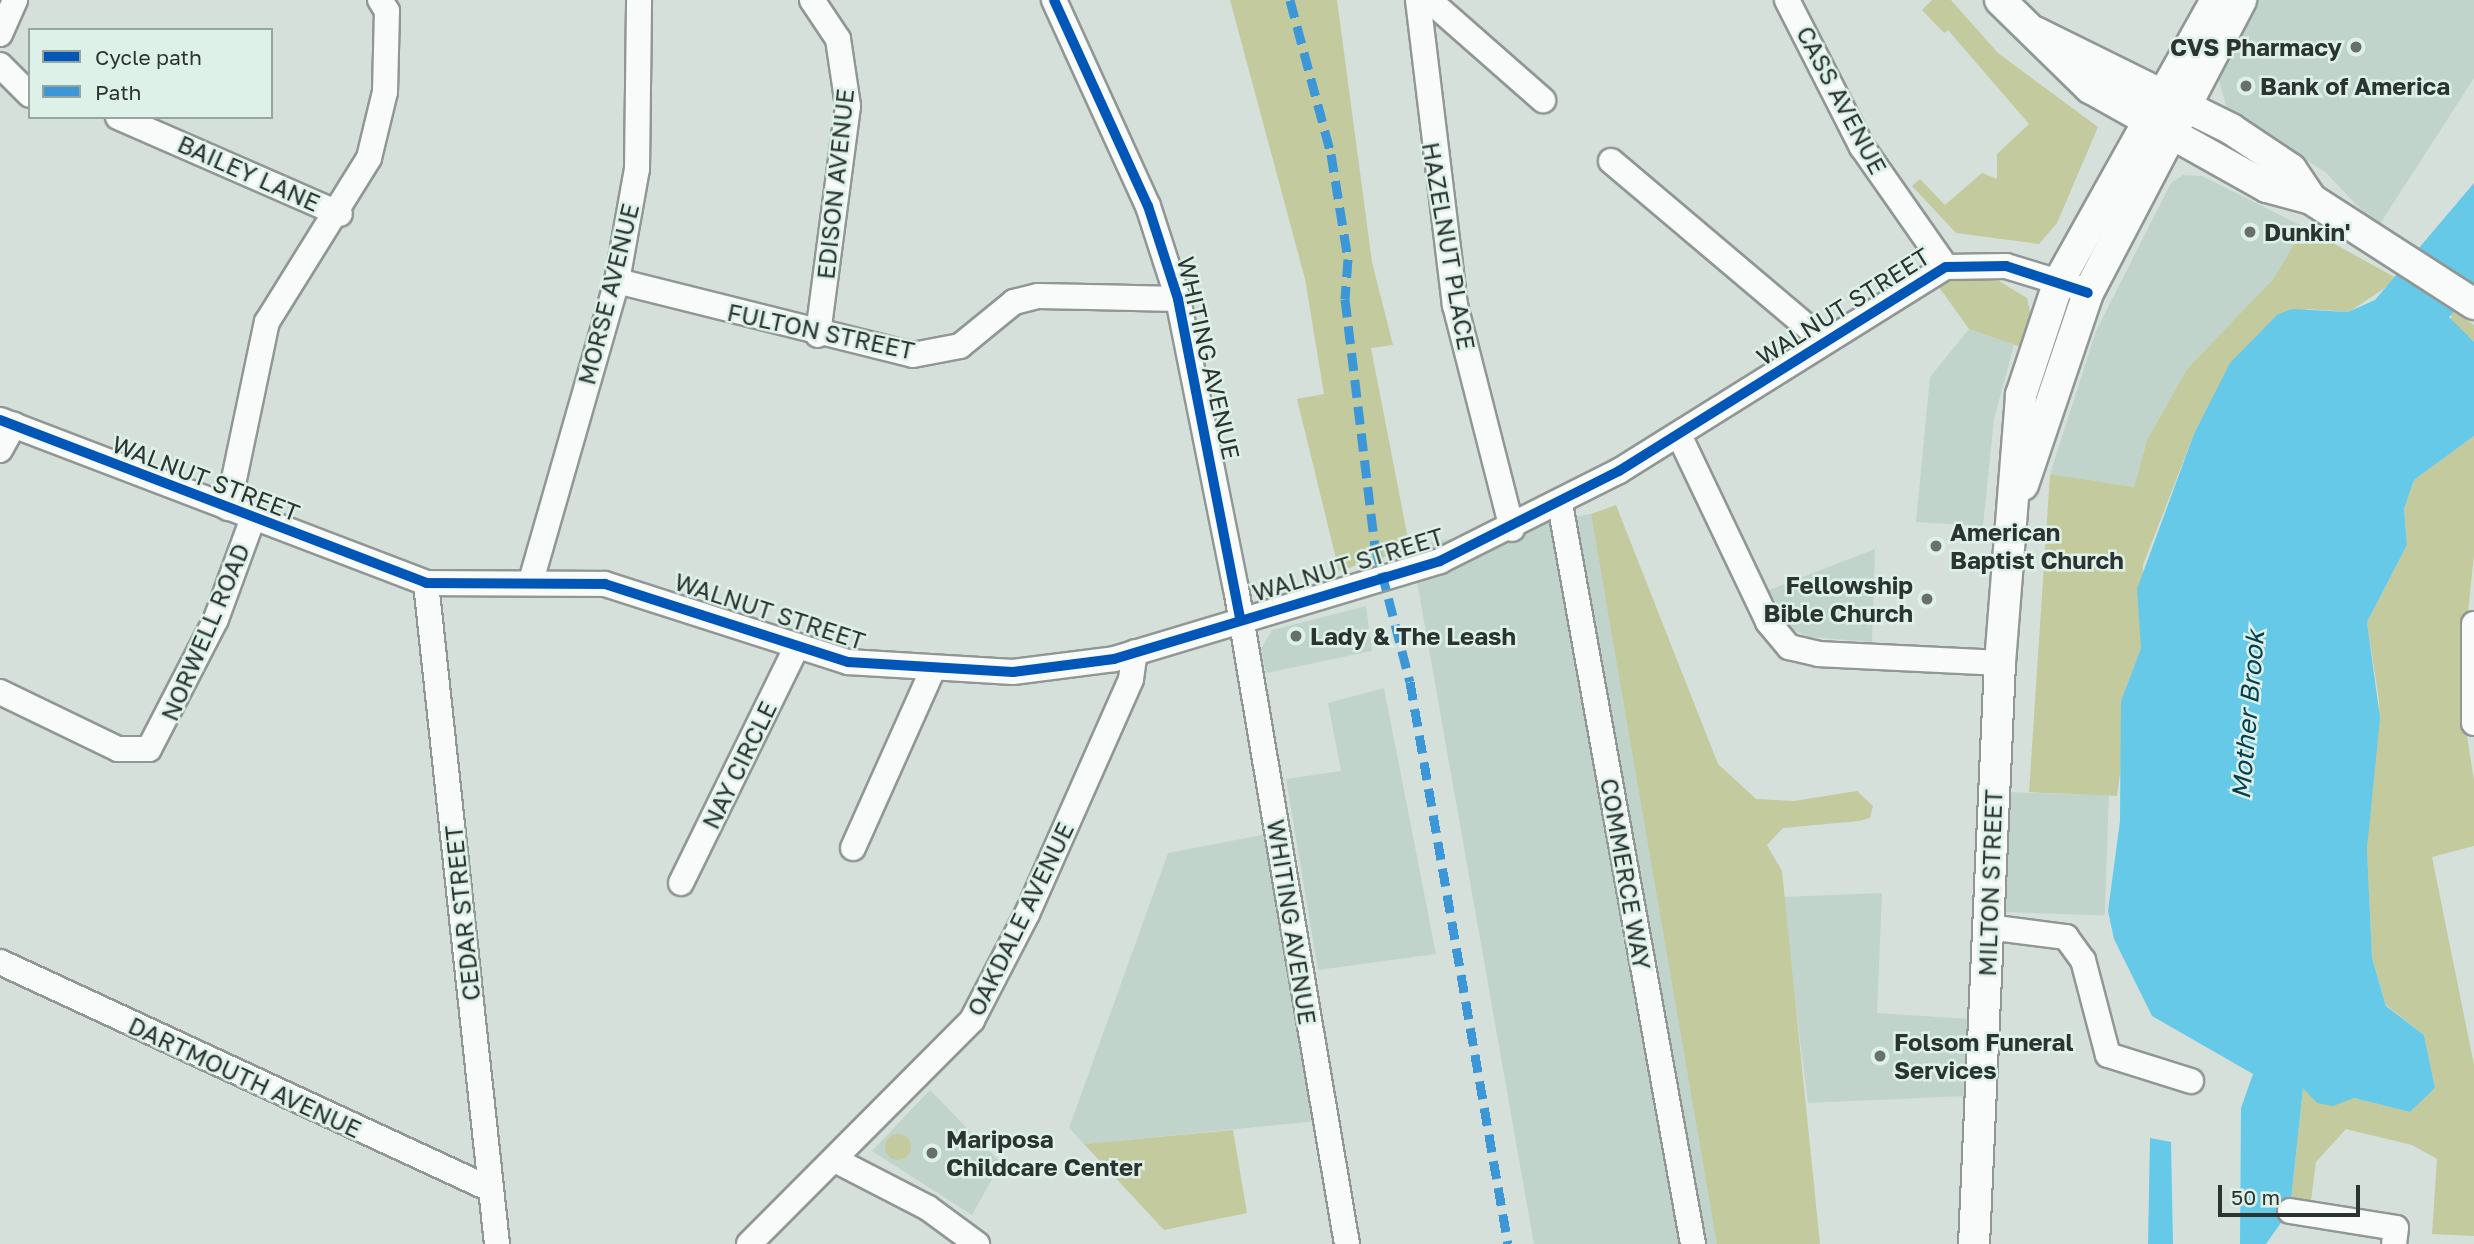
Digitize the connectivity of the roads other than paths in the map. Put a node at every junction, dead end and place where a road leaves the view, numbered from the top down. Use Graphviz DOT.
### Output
graph roads {
  1 [pos="15,0"];
  2 [pos="380,0"];
  3 [pos="639,0"];
  4 [pos="812,0"];
  5 [pos="1054,0"];
  6 [pos="1418,0"];
  7 [pos="1429,0"];
  8 [pos="1787,0"];
  9 [pos="2000,0"];
  10 [pos="2216,0"];
  11 [pos="2241,0"];
  12 [pos="2035,32"];
  13 [pos="0,34"];
  14 [pos="0,65"];
  15 [pos="28,92"];
  16 [pos="2160,92"];
  17 [pos="1544,100"];
  18 [pos="2190,108"];
  19 [pos="123,119"];
  20 [pos="2144,121"];
  21 [pos="2174,137"];
  22 [pos="1611,161"];
  23 [pos="2311,199"];
  24 [pos="340,214"];
  25 [pos="1698,214"];
  26 [pos="1946,267"];
  27 [pos="617,281"];
  28 [pos="2059,281"];
  29 [pos="2088,293"];
  30 [pos="1178,299"];
  31 [pos="2474,304"];
  32 [pos="818,335"];
  33 [pos="1828,338"];
  34 [pos="7,423"];
  35 [pos="1679,435"];
  36 [pos="0,450"];
  37 [pos="1560,504"];
  38 [pos="228,508"];
  39 [pos="253,518"];
  40 [pos="2012,522"];
  41 [pos="1512,529"];
  42 [pos="531,581"];
  43 [pos="426,583"];
  44 [pos="1240,619"];
  45 [pos="2474,624"];
  46 [pos="797,646"];
  47 [pos="1135,652"];
  48 [pos="2000,663"];
  49 [pos="932,671"];
  50 [pos="0,692"];
  51 [pos="2474,723"];
  52 [pos="853,848"];
  53 [pos="681,883"];
  54 [pos="1988,927"];
  55 [pos="0,962"];
  56 [pos="2191,1081"];
  57 [pos="838,1161"];
  58 [pos="490,1189"];
  59 [pos="2290,1211"];
  60 [pos="771,1233"];
  61 [pos="496,1244"];
  62 [pos="749,1244"];
  63 [pos="977,1244"];
  64 [pos="1347,1244"];
  65 [pos="1693,1244"];
  66 [pos="1975,1244"];
  67 [pos="2394,1244"];
  1 -- 13 [label="street"];
  2 -- 24 [label="street"];
  3 -- 27 [label="street, MORSE AVENUE"];
  4 -- 32 [label="street, EDISON AVENUE"];
  5 -- 30 [label="street, WHITING AVENUE"];
  6 -- 41 [label="street, HAZELNUT PLACE"];
  7 -- 17 [label="street"];
  8 -- 26 [label="street, CASS AVENUE"];
  9 -- 12 [label="main road"];
  10 -- 16 [label="main road, MILTON STREET"];
  11 -- 18 [label="main road, MILTON STREET"];
  12 -- 16 [label="main road"];
  12 -- 20 [label="main road"];
  14 -- 15 [label="street"];
  16 -- 18 [label="main road"];
  16 -- 20 [label="main road, MILTON STREET"];
  18 -- 21 [label="main road, MILTON STREET"];
  18 -- 23 [label="main road"];
  19 -- 24 [label="street, BAILEY LANE"];
  20 -- 21 [label="main road"];
  20 -- 28 [label="main road, MILTON STREET"];
  21 -- 23 [label="main road"];
  21 -- 29 [label="main road, MILTON STREET"];
  22 -- 33 [label="street"];
  23 -- 31 [label="main road"];
  24 -- 38 [label="street"];
  25 -- 33 [label="street"];
  26 -- 28 [label="street, WALNUT STREET"];
  26 -- 33 [label="street, WALNUT STREET"];
  27 -- 32 [label="street, FULTON STREET"];
  27 -- 42 [label="street, MORSE AVENUE"];
  28 -- 29 [label="street, WALNUT STREET"];
  28 -- 40 [label="main road, MILTON STREET"];
  29 -- 40 [label="main road, MILTON STREET"];
  30 -- 32 [label="street, FULTON STREET"];
  30 -- 44 [label="street, WHITING AVENUE"];
  33 -- 35 [label="street, WALNUT STREET"];
  34 -- 36 [label="street"];
  34 -- 38 [label="street, WALNUT STREET"];
  35 -- 37 [label="street, WALNUT STREET"];
  35 -- 48 [label="street"];
  37 -- 41 [label="street, WALNUT STREET"];
  37 -- 65 [label="street, COMMERCE WAY"];
  38 -- 39 [label="street, WALNUT STREET"];
  39 -- 43 [label="street, WALNUT STREET"];
  39 -- 50 [label="street, NORWELL ROAD"];
  40 -- 48 [label="main road, MILTON STREET"];
  41 -- 44 [label="street, WALNUT STREET"];
  42 -- 43 [label="street, WALNUT STREET"];
  42 -- 46 [label="street, WALNUT STREET"];
  43 -- 58 [label="street, CEDAR STREET"];
  44 -- 47 [label="street, WALNUT STREET"];
  44 -- 64 [label="street, WHITING AVENUE"];
  45 -- 51 [label="street"];
  46 -- 49 [label="street, WALNUT STREET"];
  46 -- 53 [label="street, NAY CIRCLE"];
  47 -- 49 [label="street, WALNUT STREET"];
  47 -- 57 [label="street, OAKDALE AVENUE"];
  48 -- 54 [label="main road, MILTON STREET"];
  49 -- 52 [label="street"];
  54 -- 56 [label="street"];
  54 -- 66 [label="main road, MILTON STREET"];
  55 -- 58 [label="street, DARTMOUTH AVENUE"];
  57 -- 60 [label="street, OAKDALE AVENUE"];
  57 -- 63 [label="street"];
  58 -- 61 [label="street, CEDAR STREET"];
  59 -- 67 [label="street"];
  60 -- 62 [label="street, OAKDALE AVENUE"];
}
